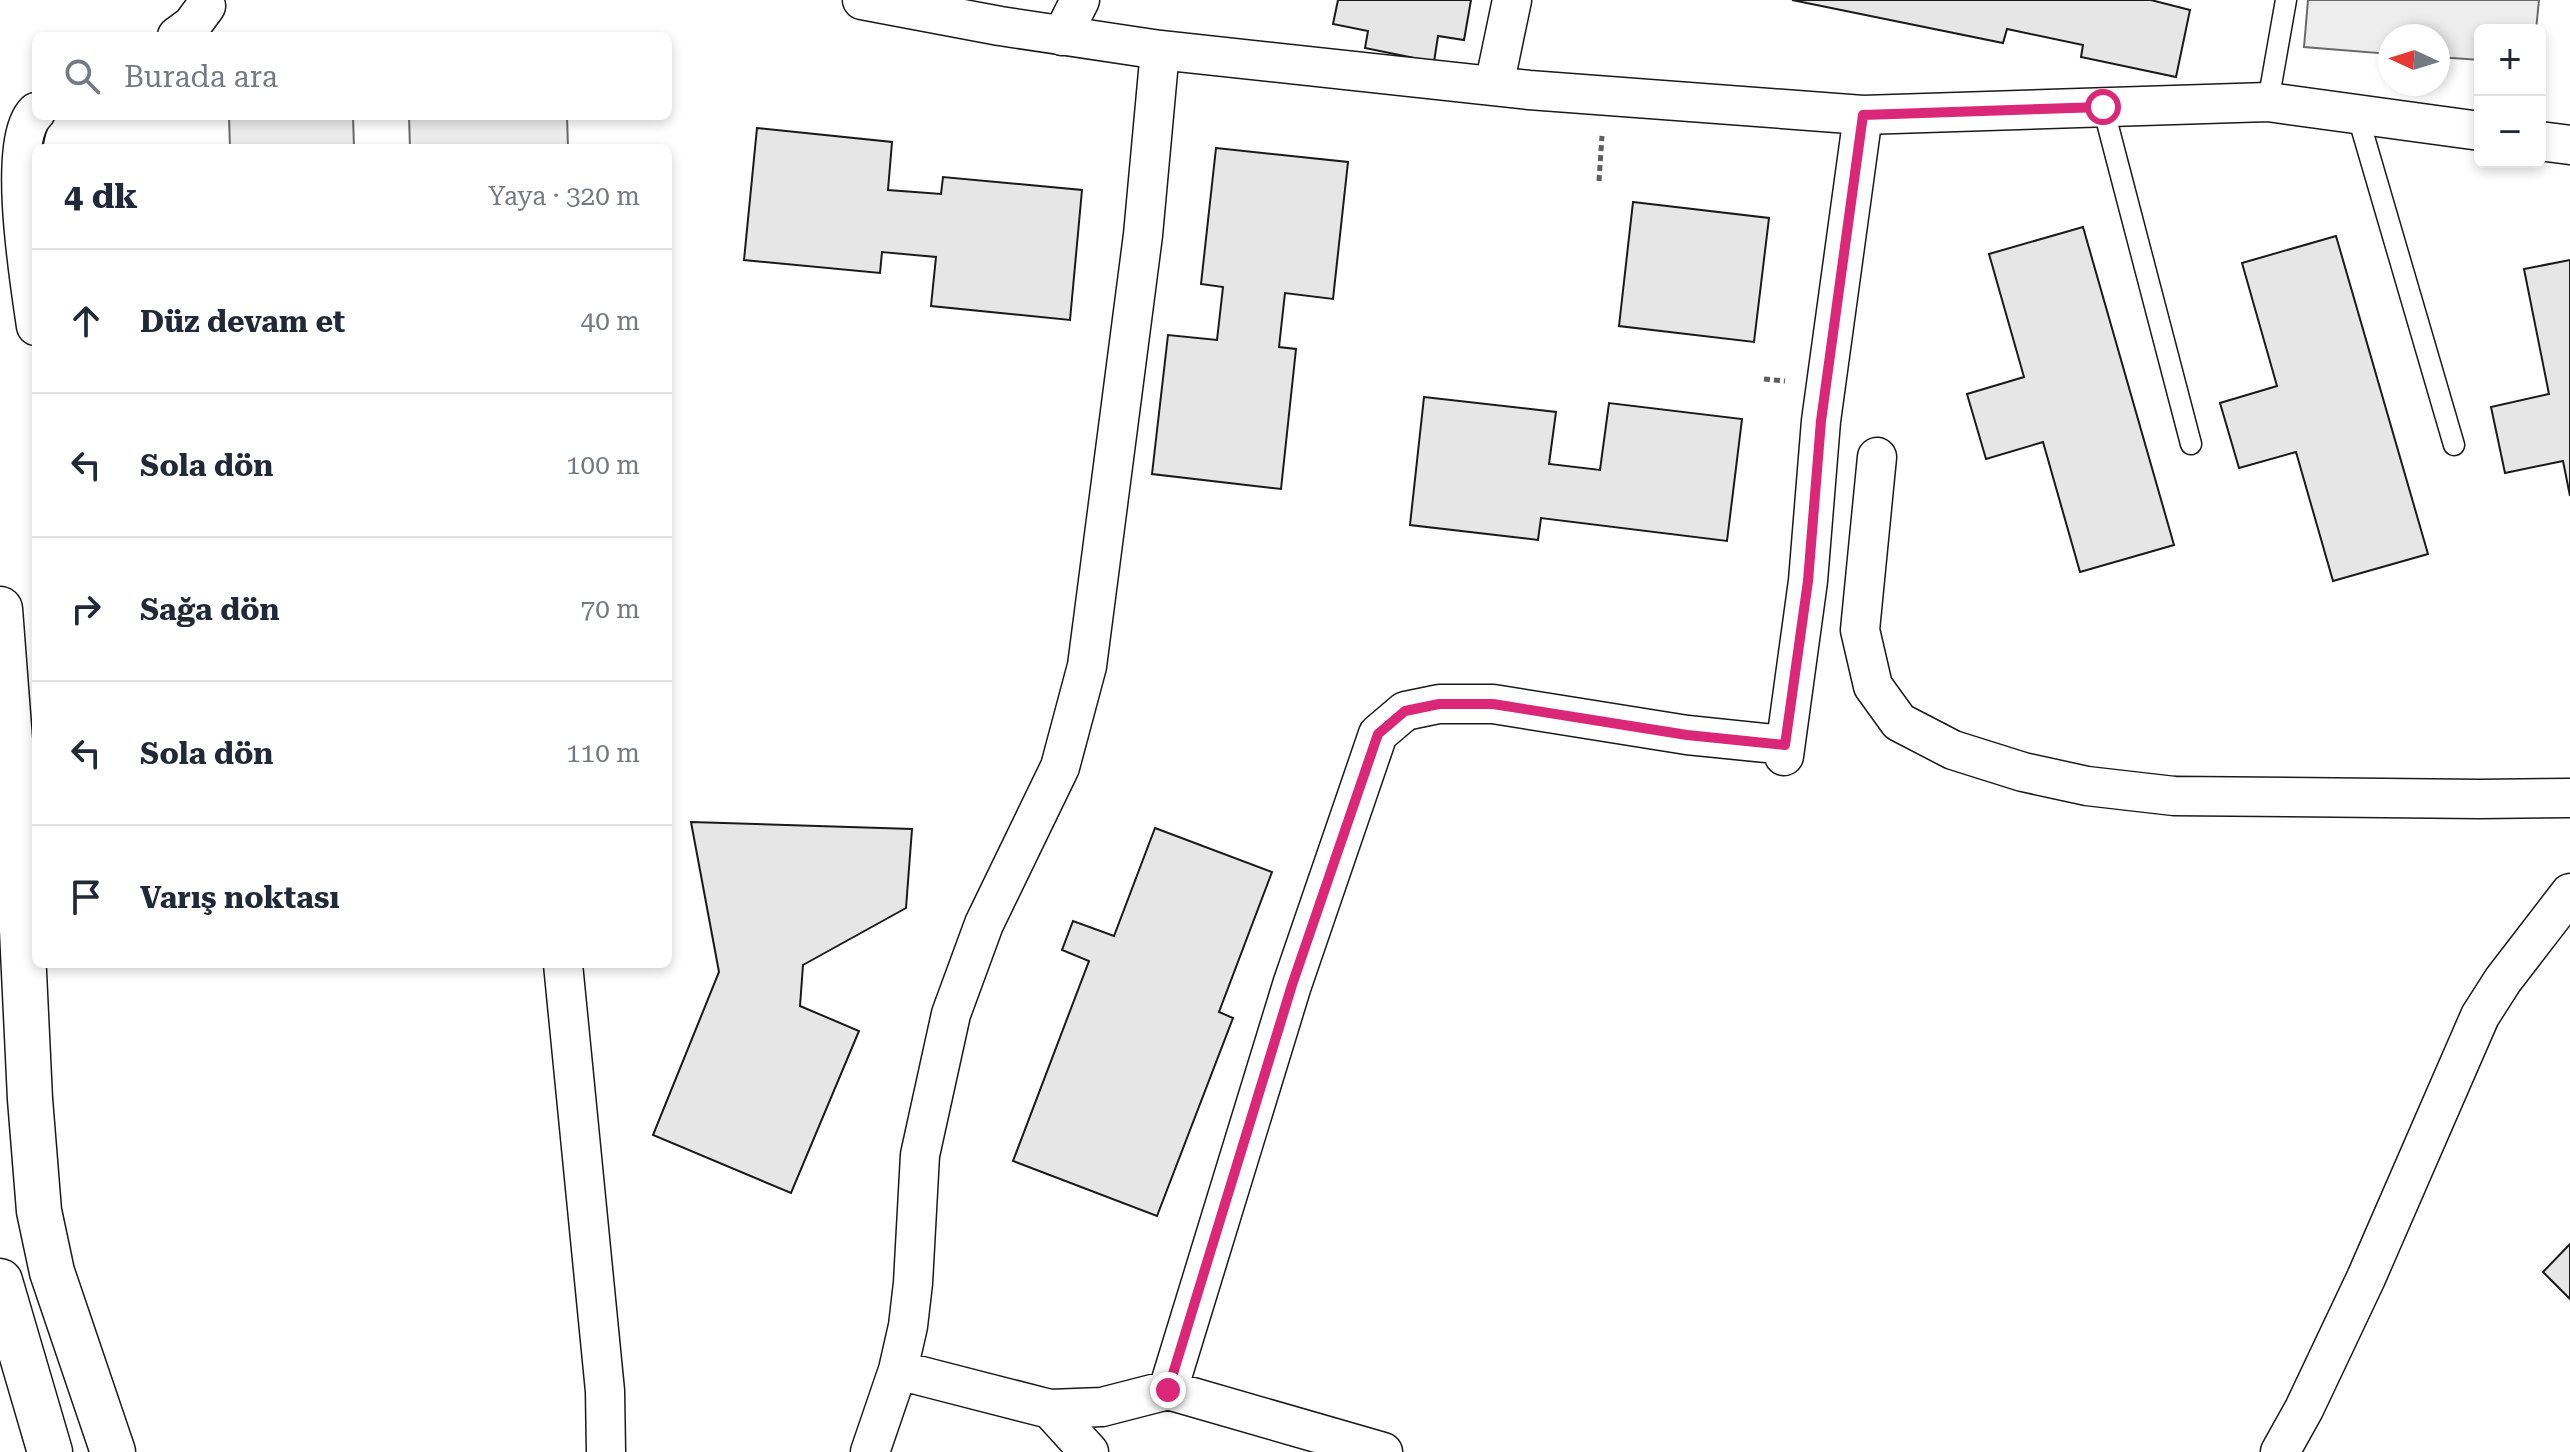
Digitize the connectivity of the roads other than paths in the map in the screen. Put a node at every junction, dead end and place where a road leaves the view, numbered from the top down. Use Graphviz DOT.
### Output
graph roads {
  1 [pos="862,0"];
  2 [pos="1080,0"];
  3 [pos="1512,0"];
  4 [pos="2286,0"];
  5 [pos="206,6"];
  6 [pos="182,32"];
  7 [pos="1062,36"];
  8 [pos="1160,50"];
  9 [pos="1494,86"];
  10 [pos="2268,102"];
  11 [pos="2103,107"];
  12 [pos="2357,113"];
  13 [pos="32,115"];
  14 [pos="1863,115"];
  15 [pos="2474,130"];
  16 [pos="2546,142"];
  17 [pos="2570,145"];
  18 [pos="32,290"];
  19 [pos="2191,444"];
  20 [pos="2454,445"];
  21 [pos="1877,457"];
  22 [pos="0,609"];
  23 [pos="2570,798"];
  24 [pos="2570,893"];
  25 [pos="563,968"];
  26 [pos="0,1281"];
  27 [pos="898,1370"];
  28 [pos="1168,1390"];
  29 [pos="1050,1409"];
  30 [pos="50,1452"];
  31 [pos="113,1452"];
  32 [pos="606,1452"];
  33 [pos="870,1452"];
  34 [pos="1089,1452"];
  35 [pos="1383,1452"];
  36 [pos="2280,1452"];
  1 -- 7 [label="street"];
  2 -- 7 [label="street"];
  3 -- 9 [label="street"];
  4 -- 10 [label="lane"];
  5 -- 6 [label="street"];
  7 -- 8 [label="street"];
  8 -- 9 [label="street"];
  8 -- 27 [label="street"];
  9 -- 14 [label="street"];
  10 -- 11 [label="street"];
  10 -- 12 [label="street"];
  11 -- 14 [label="street"];
  11 -- 19 [label="lane"];
  12 -- 15 [label="street"];
  12 -- 20 [label="lane"];
  13 -- 18 [label="street"];
  14 -- 28 [label="street"];
  16 -- 17 [label="street"];
  21 -- 23 [label="street"];
  22 -- 31 [label="main road"];
  24 -- 36 [label="street"];
  25 -- 32 [label="street"];
  26 -- 30 [label="main road"];
  27 -- 29 [label="street"];
  27 -- 33 [label="street"];
  28 -- 29 [label="street"];
  28 -- 35 [label="street"];
  29 -- 34 [label="street"];
}
